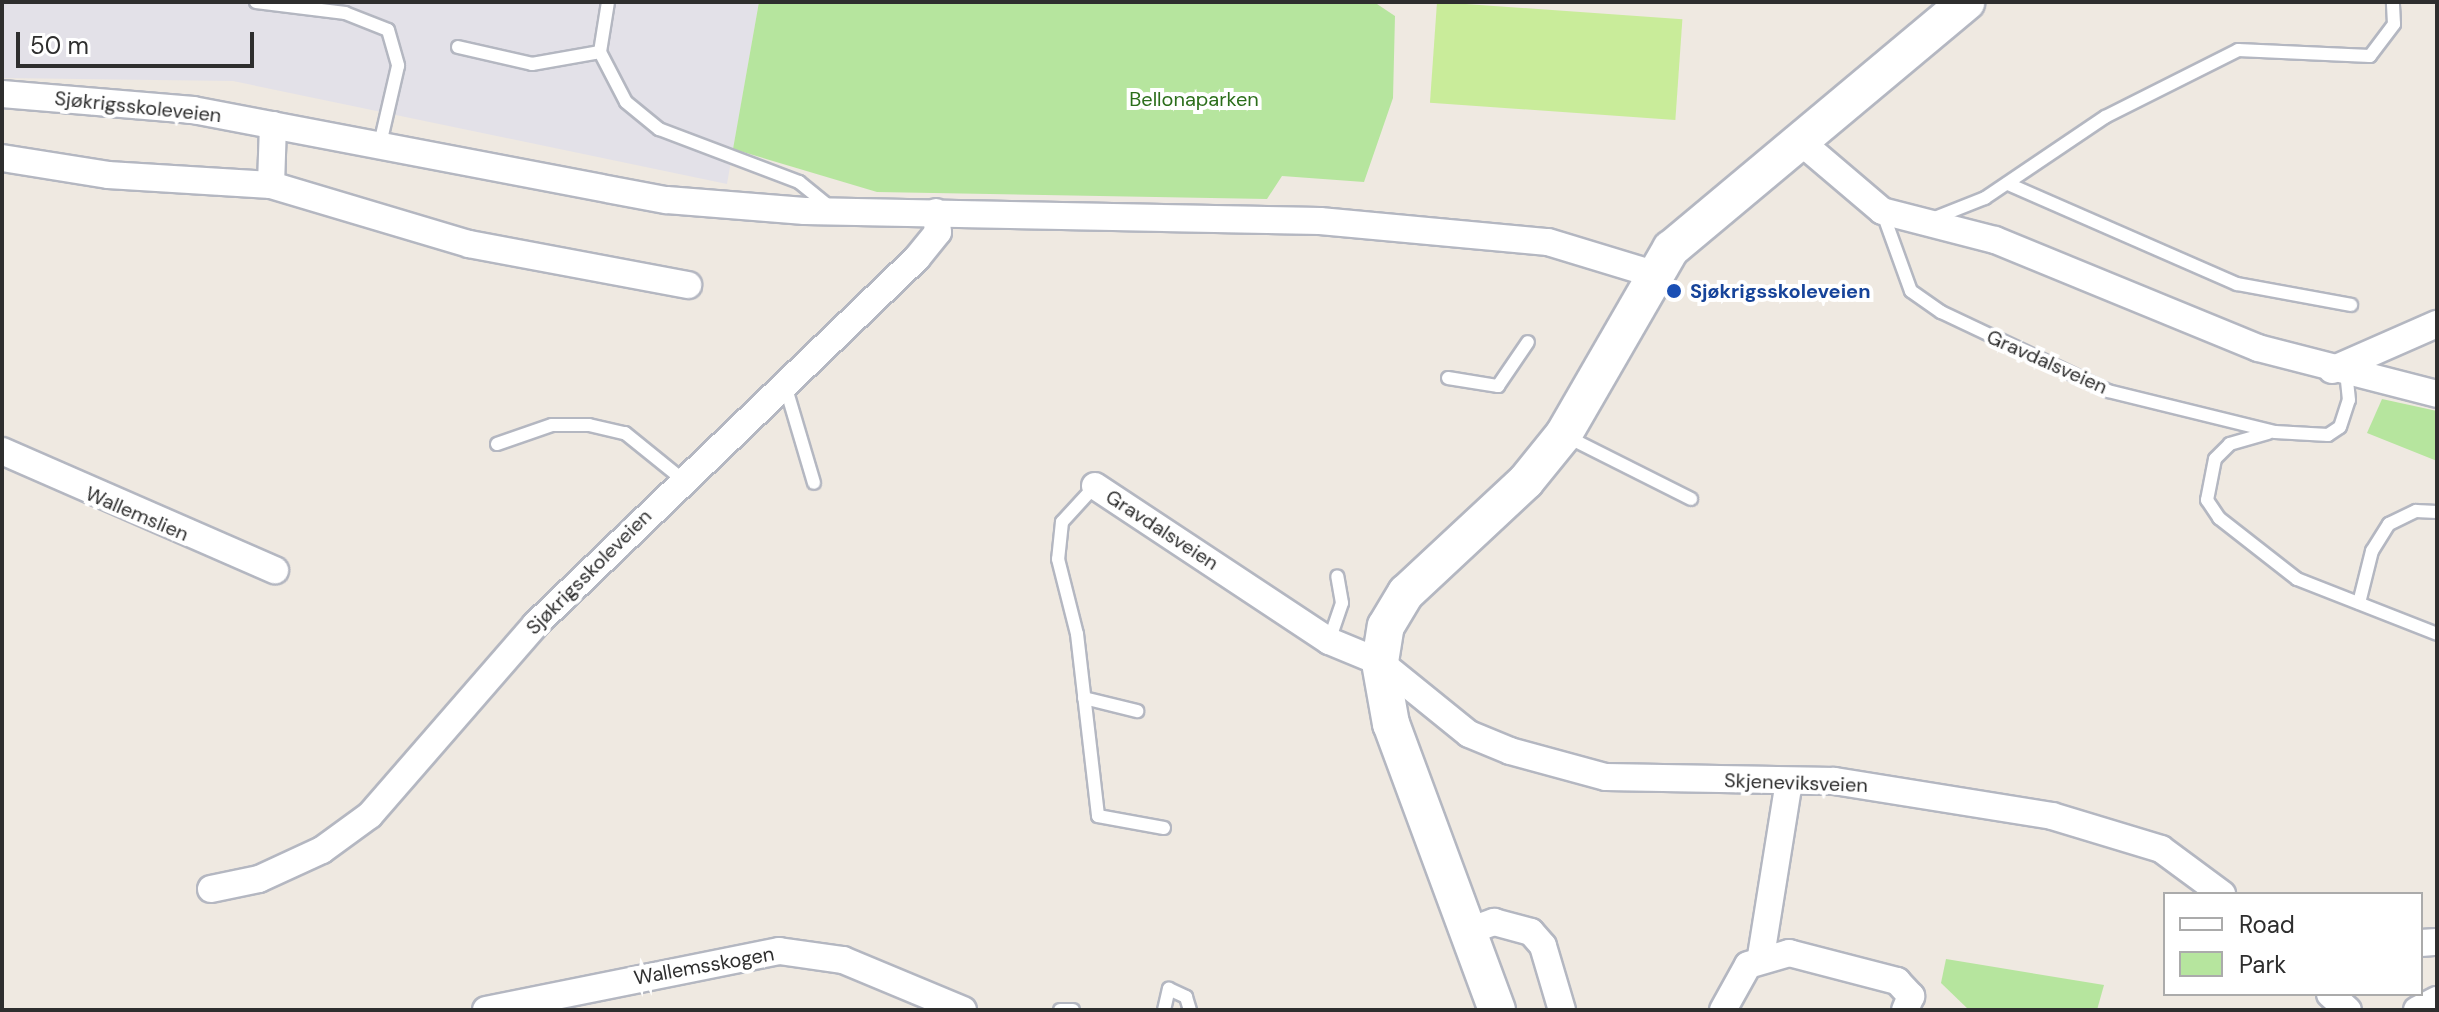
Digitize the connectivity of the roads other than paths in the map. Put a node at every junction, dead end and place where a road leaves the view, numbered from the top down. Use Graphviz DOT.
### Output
graph roads {
  1 [pos="256,2"];
  2 [pos="608,2"];
  3 [pos="1966,2"];
  4 [pos="2393,2"];
  5 [pos="458,47"];
  6 [pos="600,52"];
  7 [pos="2,94"];
  8 [pos="273,125"];
  9 [pos="1801,142"];
  10 [pos="380,144"];
  11 [pos="2,158"];
  12 [pos="2008,184"];
  13 [pos="271,185"];
  14 [pos="1882,211"];
  15 [pos="836,212"];
  16 [pos="936,212"];
  17 [pos="1926,223"];
  18 [pos="1653,274"];
  19 [pos="688,285"];
  20 [pos="2351,305"];
  21 [pos="2437,324"];
  22 [pos="1528,342"];
  23 [pos="2339,372"];
  24 [pos="1448,378"];
  25 [pos="785,385"];
  26 [pos="2437,394"];
  27 [pos="2275,432"];
  28 [pos="1564,434"];
  29 [pos="497,444"];
  30 [pos="2,451"];
  31 [pos="689,476"];
  32 [pos="814,483"];
  33 [pos="1095,486"];
  34 [pos="1691,499"];
  35 [pos="2437,512"];
  36 [pos="275,570"];
  37 [pos="1337,576"];
  38 [pos="2359,603"];
  39 [pos="2437,634"];
  40 [pos="1329,641"];
  41 [pos="1380,662"];
  42 [pos="1084,698"];
  43 [pos="1137,711"];
  44 [pos="1789,781"];
  45 [pos="1164,828"];
  46 [pos="211,889"];
  47 [pos="2219,892"];
  48 [pos="1469,931"];
  49 [pos="1761,956"];
  50 [pos="2332,996"];
  51 [pos="2437,1000"];
  52 [pos="486,1010"];
  53 [pos="963,1010"];
  54 [pos="1060,1010"];
  55 [pos="1073,1010"];
  56 [pos="1164,1010"];
  57 [pos="1190,1010"];
  58 [pos="1497,1010"];
  59 [pos="1562,1010"];
  60 [pos="1723,1010"];
  61 [pos="1905,1010"];
  62 [pos="2348,1010"];
  63 [pos="2417,1010"];
  1 -- 10 [label="lane"];
  2 -- 6 [label="lane"];
  3 -- 9 [label="main road"];
  4 -- 12 [label="lane"];
  5 -- 6 [label="lane"];
  6 -- 15 [label="lane"];
  7 -- 8 [label="street, Sjøkrigsskoleveien"];
  8 -- 10 [label="street, Sjøkrigsskoleveien"];
  8 -- 13 [label="street"];
  9 -- 14 [label="street, Gravdalsveien"];
  9 -- 18 [label="main road"];
  10 -- 15 [label="street, Sjøkrigsskoleveien"];
  11 -- 13 [label="street"];
  12 -- 17 [label="lane"];
  12 -- 20 [label="lane"];
  13 -- 19 [label="street"];
  14 -- 17 [label="street, Gravdalsveien"];
  14 -- 27 [label="lane, Gravdalsveien"];
  15 -- 16 [label="street, Sjøkrigsskoleveien"];
  16 -- 18 [label="street, Sjøkrigsskoleveien"];
  16 -- 25 [label="street, Sjøkrigsskoleveien"];
  17 -- 23 [label="street, Gravdalsveien"];
  18 -- 28 [label="main road"];
  21 -- 23 [label="street"];
  22 -- 24 [label="lane"];
  23 -- 26 [label="street, Gravdalsveien"];
  23 -- 27 [label="lane, Gravdalsveien"];
  25 -- 31 [label="street, Sjøkrigsskoleveien"];
  25 -- 32 [label="lane"];
  27 -- 38 [label="lane, Gravdalsveien"];
  28 -- 34 [label="lane"];
  28 -- 41 [label="main road"];
  29 -- 31 [label="lane"];
  30 -- 36 [label="street, Wallemslien"];
  31 -- 46 [label="street, Sjøkrigsskoleveien"];
  33 -- 40 [label="street, Gravdalsveien"];
  33 -- 42 [label="lane, Gravdalsveien"];
  35 -- 38 [label="lane"];
  37 -- 40 [label="lane"];
  38 -- 39 [label="lane, Gravdalsveien"];
  40 -- 41 [label="street, Gravdalsveien"];
  41 -- 44 [label="street, Skjeneviksveien"];
  41 -- 48 [label="main road"];
  42 -- 43 [label="lane"];
  42 -- 45 [label="lane, Gravdalsveien"];
  44 -- 47 [label="street, Skjeneviksveien"];
  44 -- 49 [label="street"];
  48 -- 58 [label="main road"];
  48 -- 59 [label="street"];
  49 -- 60 [label="street"];
  49 -- 61 [label="street"];
  50 -- 62 [label="street"];
  51 -- 63 [label="street"];
  52 -- 53 [label="street, Wallemsskogen"];
  54 -- 55 [label="lane"];
  56 -- 57 [label="lane"];
}
